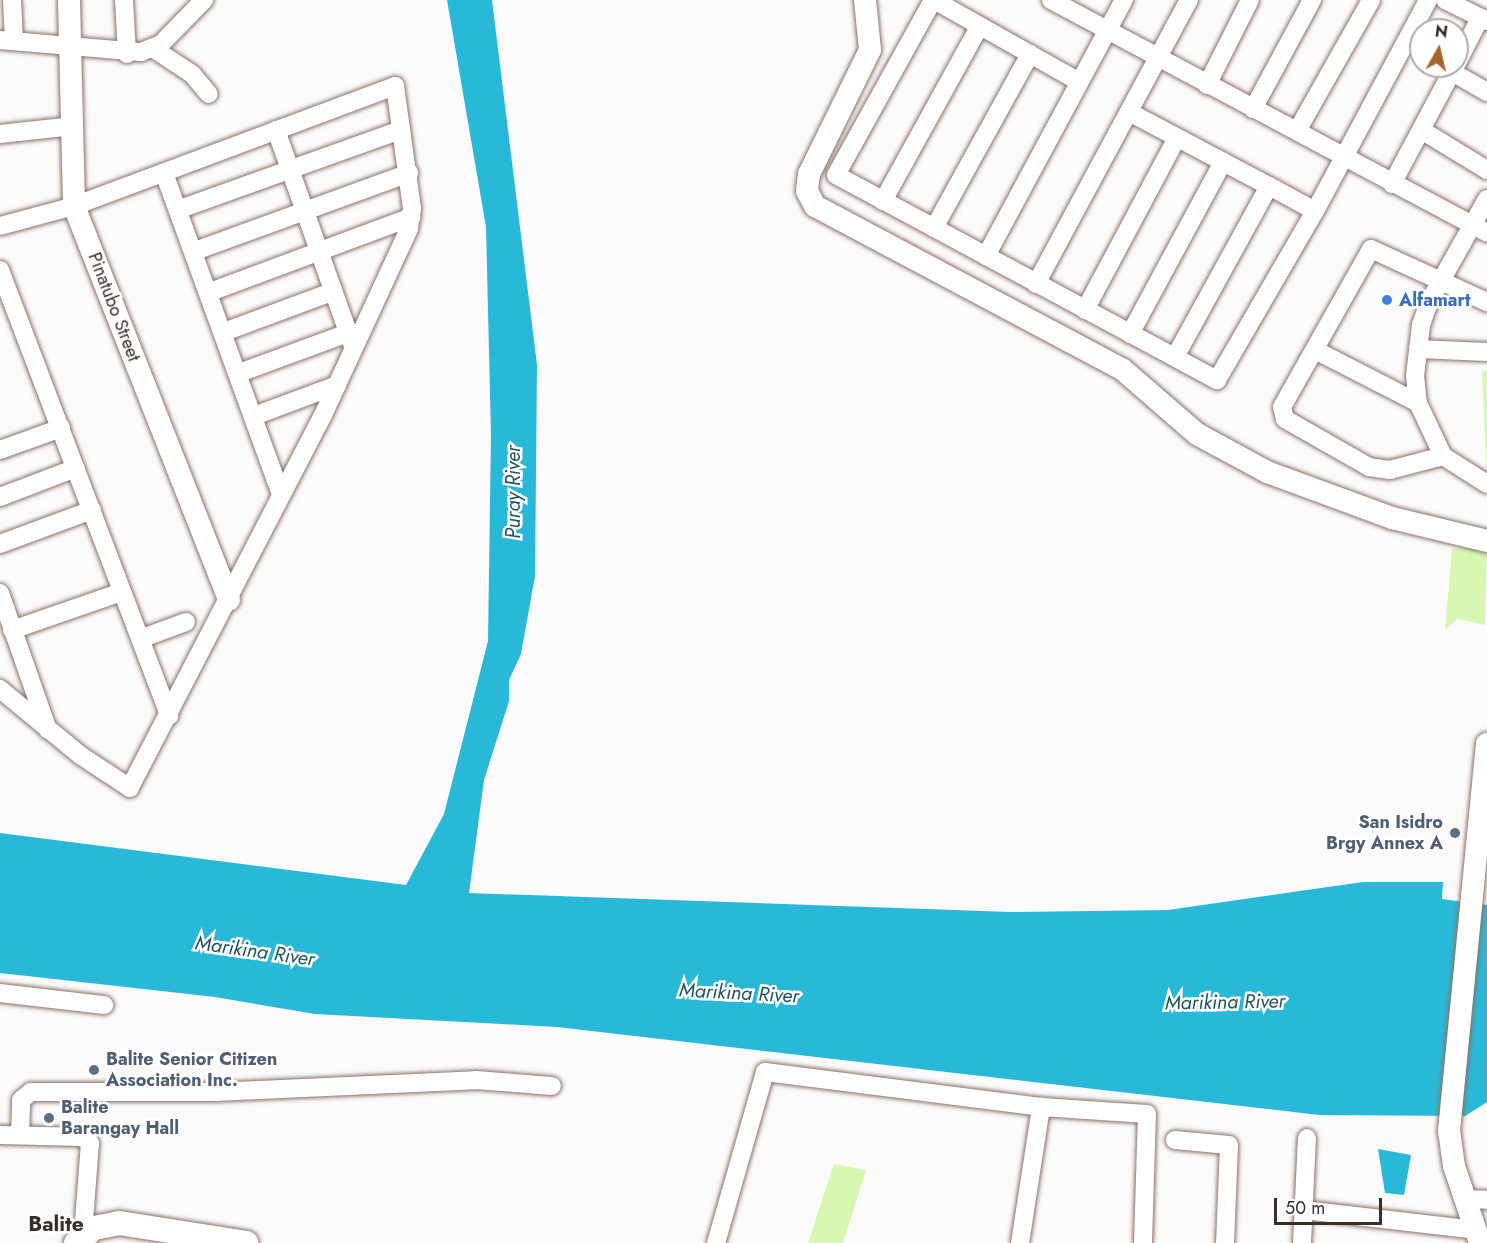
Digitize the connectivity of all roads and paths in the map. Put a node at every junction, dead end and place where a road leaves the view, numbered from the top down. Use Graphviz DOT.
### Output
graph roads {
  1 [pos="12,0"];
  2 [pos="69,0"];
  3 [pos="124,0"];
  4 [pos="204,0"];
  5 [pos="865,0"];
  6 [pos="934,0"];
  7 [pos="1124,0"];
  8 [pos="1189,0"];
  9 [pos="1250,0"];
  10 [pos="1312,0"];
  11 [pos="1371,0"];
  12 [pos="1428,0"];
  13 [pos="1445,0"];
  14 [pos="1055,1"];
  15 [pos="1476,12"];
  16 [pos="979,27"];
  17 [pos="1469,30"];
  18 [pos="1107,32"];
  19 [pos="7,41"];
  20 [pos="72,47"];
  21 [pos="154,49"];
  22 [pos="127,54"];
  23 [pos="1030,54"];
  24 [pos="1157,59"];
  25 [pos="1450,78"];
  26 [pos="1469,78"];
  27 [pos="1078,81"];
  28 [pos="1208,84"];
  29 [pos="1487,92"];
  30 [pos="209,94"];
  31 [pos="1253,109"];
  32 [pos="1129,112"];
  33 [pos="74,126"];
  34 [pos="276,130"];
  35 [pos="401,130"];
  36 [pos="1298,131"];
  37 [pos="1423,131"];
  38 [pos="0,134"];
  39 [pos="1178,138"];
  40 [pos="1347,158"];
  41 [pos="1223,162"];
  42 [pos="291,168"];
  43 [pos="1487,170"];
  44 [pos="164,173"];
  45 [pos="409,173"];
  46 [pos="1392,184"];
  47 [pos="1269,186"];
  48 [pos="1487,199"];
  49 [pos="883,201"];
  50 [pos="74,206"];
  51 [pos="180,209"];
  52 [pos="306,210"];
  53 [pos="1315,211"];
  54 [pos="412,217"];
  55 [pos="0,226"];
  56 [pos="934,228"];
  57 [pos="1480,230"];
  58 [pos="195,251"];
  59 [pos="320,251"];
  60 [pos="986,256"];
  61 [pos="0,270"];
  62 [pos="1441,282"];
  63 [pos="1036,284"];
  64 [pos="334,291"];
  65 [pos="210,292"];
  66 [pos="1487,302"];
  67 [pos="1085,310"];
  68 [pos="8,319"];
  69 [pos="224,332"];
  70 [pos="1130,334"];
  71 [pos="351,339"];
  72 [pos="1418,349"];
  73 [pos="1315,350"];
  74 [pos="1487,352"];
  75 [pos="1176,355"];
  76 [pos="239,373"];
  77 [pos="337,385"];
  78 [pos="1418,402"];
  79 [pos="254,416"];
  80 [pos="61,428"];
  81 [pos="0,450"];
  82 [pos="1443,456"];
  83 [pos="76,468"];
  84 [pos="1487,484"];
  85 [pos="281,494"];
  86 [pos="0,496"];
  87 [pos="92,510"];
  88 [pos="1487,541"];
  89 [pos="0,544"];
  90 [pos="122,592"];
  91 [pos="0,593"];
  92 [pos="229,600"];
  93 [pos="186,622"];
  94 [pos="12,630"];
  95 [pos="140,639"];
  96 [pos="0,689"];
  97 [pos="169,716"];
  98 [pos="48,731"];
  99 [pos="1487,744"];
  100 [pos="1483,820"];
  101 [pos="0,993"];
  102 [pos="104,1005"];
  103 [pos="552,1086"];
  104 [pos="1041,1107"];
  105 [pos="0,1135"];
  106 [pos="20,1135"];
  107 [pos="1307,1138"];
  108 [pos="1175,1140"];
  109 [pos="1464,1198"];
  110 [pos="1487,1200"];
  111 [pos="1304,1210"];
  112 [pos="1478,1237"];
  113 [pos="79,1239"];
  114 [pos="246,1243"];
  115 [pos="716,1243"];
  116 [pos="1020,1243"];
  117 [pos="1143,1243"];
  118 [pos="1225,1243"];
  119 [pos="1302,1243"];
  1 -- 19 [label="street"];
  2 -- 20 [label="street, Pinatubo Street"];
  3 -- 22 [label="street"];
  4 -- 21 [label="street"];
  5 -- 88 [label="street"];
  6 -- 16 [label="street"];
  6 -- 49 [label="street"];
  7 -- 18 [label="street"];
  8 -- 24 [label="street"];
  9 -- 28 [label="street"];
  10 -- 31 [label="street"];
  11 -- 36 [label="street"];
  12 -- 40 [label="street"];
  13 -- 15 [label="street"];
  14 -- 18 [label="street"];
  15 -- 17 [label="street"];
  16 -- 23 [label="street"];
  16 -- 49 [label="street"];
  18 -- 24 [label="street"];
  18 -- 27 [label="street"];
  19 -- 20 [label="street"];
  20 -- 22 [label="street"];
  20 -- 33 [label="street, Pinatubo Street"];
  21 -- 22 [label="street"];
  21 -- 30 [label="street"];
  23 -- 27 [label="street"];
  23 -- 56 [label="street"];
  24 -- 28 [label="street"];
  24 -- 32 [label="street"];
  25 -- 37 [label="street"];
  26 -- 29 [label="street"];
  27 -- 60 [label="street"];
  28 -- 31 [label="street"];
  31 -- 36 [label="street"];
  32 -- 39 [label="street"];
  32 -- 63 [label="street"];
  33 -- 38 [label="street"];
  33 -- 50 [label="street, Pinatubo Street"];
  34 -- 35 [label="street"];
  34 -- 42 [label="street"];
  34 -- 44 [label="street"];
  35 -- 42 [label="street"];
  35 -- 45 [label="street"];
  36 -- 40 [label="street"];
  37 -- 43 [label="street"];
  37 -- 46 [label="street"];
  39 -- 41 [label="street"];
  39 -- 67 [label="street"];
  40 -- 46 [label="street"];
  40 -- 53 [label="street"];
  41 -- 47 [label="street"];
  41 -- 70 [label="street"];
  42 -- 51 [label="street"];
  42 -- 52 [label="street"];
  44 -- 50 [label="street"];
  44 -- 51 [label="street"];
  45 -- 52 [label="street"];
  45 -- 54 [label="street"];
  46 -- 57 [label="street"];
  47 -- 53 [label="street"];
  47 -- 75 [label="street"];
  48 -- 57 [label="street"];
  49 -- 56 [label="street"];
  50 -- 55 [label="street"];
  50 -- 92 [label="street, Pinatubo Street"];
  51 -- 58 [label="street"];
  52 -- 58 [label="street"];
  52 -- 59 [label="street"];
  53 -- 75 [label="street"];
  54 -- 59 [label="street"];
  54 -- 71 [label="street"];
  56 -- 60 [label="street"];
  57 -- 62 [label="street"];
  58 -- 65 [label="street"];
  59 -- 64 [label="street"];
  59 -- 65 [label="street"];
  60 -- 63 [label="street"];
  61 -- 68 [label="street"];
  62 -- 66 [label="street"];
  62 -- 72 [label="street"];
  62 -- 73 [label="street"];
  63 -- 67 [label="street"];
  64 -- 69 [label="street"];
  64 -- 71 [label="street"];
  65 -- 69 [label="street"];
  67 -- 70 [label="street"];
  68 -- 80 [label="street"];
  69 -- 76 [label="street"];
  70 -- 75 [label="street"];
  71 -- 76 [label="street"];
  71 -- 77 [label="street"];
  72 -- 74 [label="street"];
  72 -- 78 [label="street"];
  73 -- 78 [label="street"];
  73 -- 82 [label="street"];
  76 -- 79 [label="street"];
  77 -- 79 [label="street"];
  77 -- 85 [label="street"];
  78 -- 82 [label="street"];
  79 -- 85 [label="street"];
  80 -- 81 [label="street"];
  80 -- 83 [label="street"];
  82 -- 84 [label="street"];
  83 -- 86 [label="street"];
  83 -- 87 [label="street"];
  85 -- 92 [label="street"];
  87 -- 89 [label="street"];
  87 -- 90 [label="street"];
  90 -- 94 [label="street"];
  90 -- 95 [label="street"];
  91 -- 94 [label="street"];
  92 -- 97 [label="street"];
  93 -- 95 [label="street"];
  94 -- 98 [label="street"];
  95 -- 97 [label="street"];
  96 -- 98 [label="street"];
  97 -- 98 [label="street"];
  99 -- 100 [label="street"];
  100 -- 109 [label="street"];
  101 -- 102 [label="street"];
  103 -- 106 [label="street"];
  104 -- 115 [label="street"];
  104 -- 116 [label="street"];
  104 -- 117 [label="street"];
  105 -- 106 [label="street"];
  106 -- 113 [label="street"];
  107 -- 111 [label="street"];
  108 -- 118 [label="street"];
  109 -- 110 [label="street"];
  109 -- 112 [label="street"];
  111 -- 112 [label="street"];
  111 -- 119 [label="street"];
  113 -- 114 [label="main road"];
}
